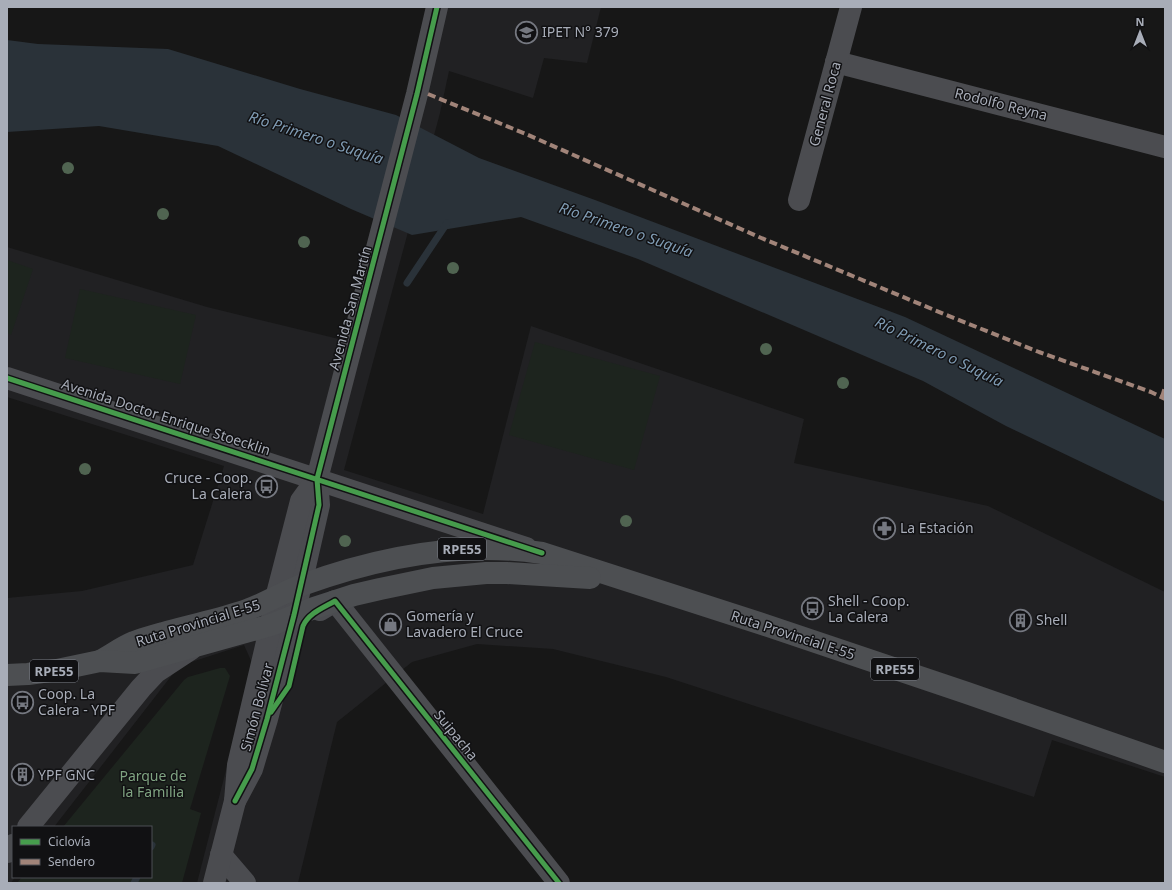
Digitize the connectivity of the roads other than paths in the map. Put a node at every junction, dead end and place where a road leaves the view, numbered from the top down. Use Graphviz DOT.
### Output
graph roads {
  1 [pos="437,7"];
  2 [pos="851,7"];
  3 [pos="836,62"];
  4 [pos="1165,147"];
  5 [pos="799,200"];
  6 [pos="7,378"];
  7 [pos="317,479"];
  8 [pos="542,553"];
  9 [pos="624,580"];
  10 [pos="301,586"];
  11 [pos="276,598"];
  12 [pos="336,601"];
  13 [pos="294,616"];
  14 [pos="271,625"];
  15 [pos="192,648"];
  16 [pos="100,661"];
  17 [pos="7,675"];
  18 [pos="267,719"];
  19 [pos="1165,762"];
  20 [pos="235,801"];
  21 [pos="29,826"];
  22 [pos="221,855"];
  23 [pos="214,883"];
  24 [pos="245,883"];
  25 [pos="559,883"];
  1 -- 7 [label="street, Avenida San Martín"];
  2 -- 3 [label="street, General Roca"];
  3 -- 4 [label="street, Rodolfo Reyna"];
  3 -- 5 [label="street, General Roca"];
  6 -- 7 [label="street, Avenida Doctor Enrique Stoecklin"];
  7 -- 8 [label="street, Avenida Doctor Enrique Stoecklin"];
  7 -- 10 [label="street, Avenida San Martín"];
  7 -- 11 [label="street, Avenida San Martín"];
  8 -- 9 [label="main road, Ruta Provincial E-55 / RPE55"];
  8 -- 10 [label="main road, Ruta Provincial E-55 / RPE55"];
  9 -- 12 [label="main road, Ruta Provincial E-55 / RPE55"];
  9 -- 19 [label="main road, Ruta Provincial E-55 / RPE55"];
  10 -- 11 [label="main road, Ruta Provincial E-55 / RPE55"];
  10 -- 13 [label="street, Avenida San Martín"];
  11 -- 14 [label="street, Avenida San Martín"];
  11 -- 16 [label="main road, Ruta Provincial E-55 / RPE55"];
  12 -- 13 [label="main road, Ruta Provincial E-55 / RPE55"];
  12 -- 18 [label="street"];
  12 -- 25 [label="street, Suipacha"];
  13 -- 14 [label="main road, Ruta Provincial E-55 / RPE55"];
  13 -- 18 [label="street, Simón Bolívar"];
  14 -- 15 [label="main road, Ruta Provincial E-55 / RPE55"];
  14 -- 20 [label="street, Simón Bolívar"];
  15 -- 16 [label="main road, Ruta Provincial E-55 / RPE55"];
  15 -- 21 [label="street"];
  16 -- 17 [label="main road, Ruta Provincial E-55 / RPE55"];
  18 -- 20 [label="street, Simón Bolívar"];
  20 -- 22 [label="street, Simón Bolívar"];
  22 -- 23 [label="street, Simón Bolívar"];
  22 -- 24 [label="street"];
}
